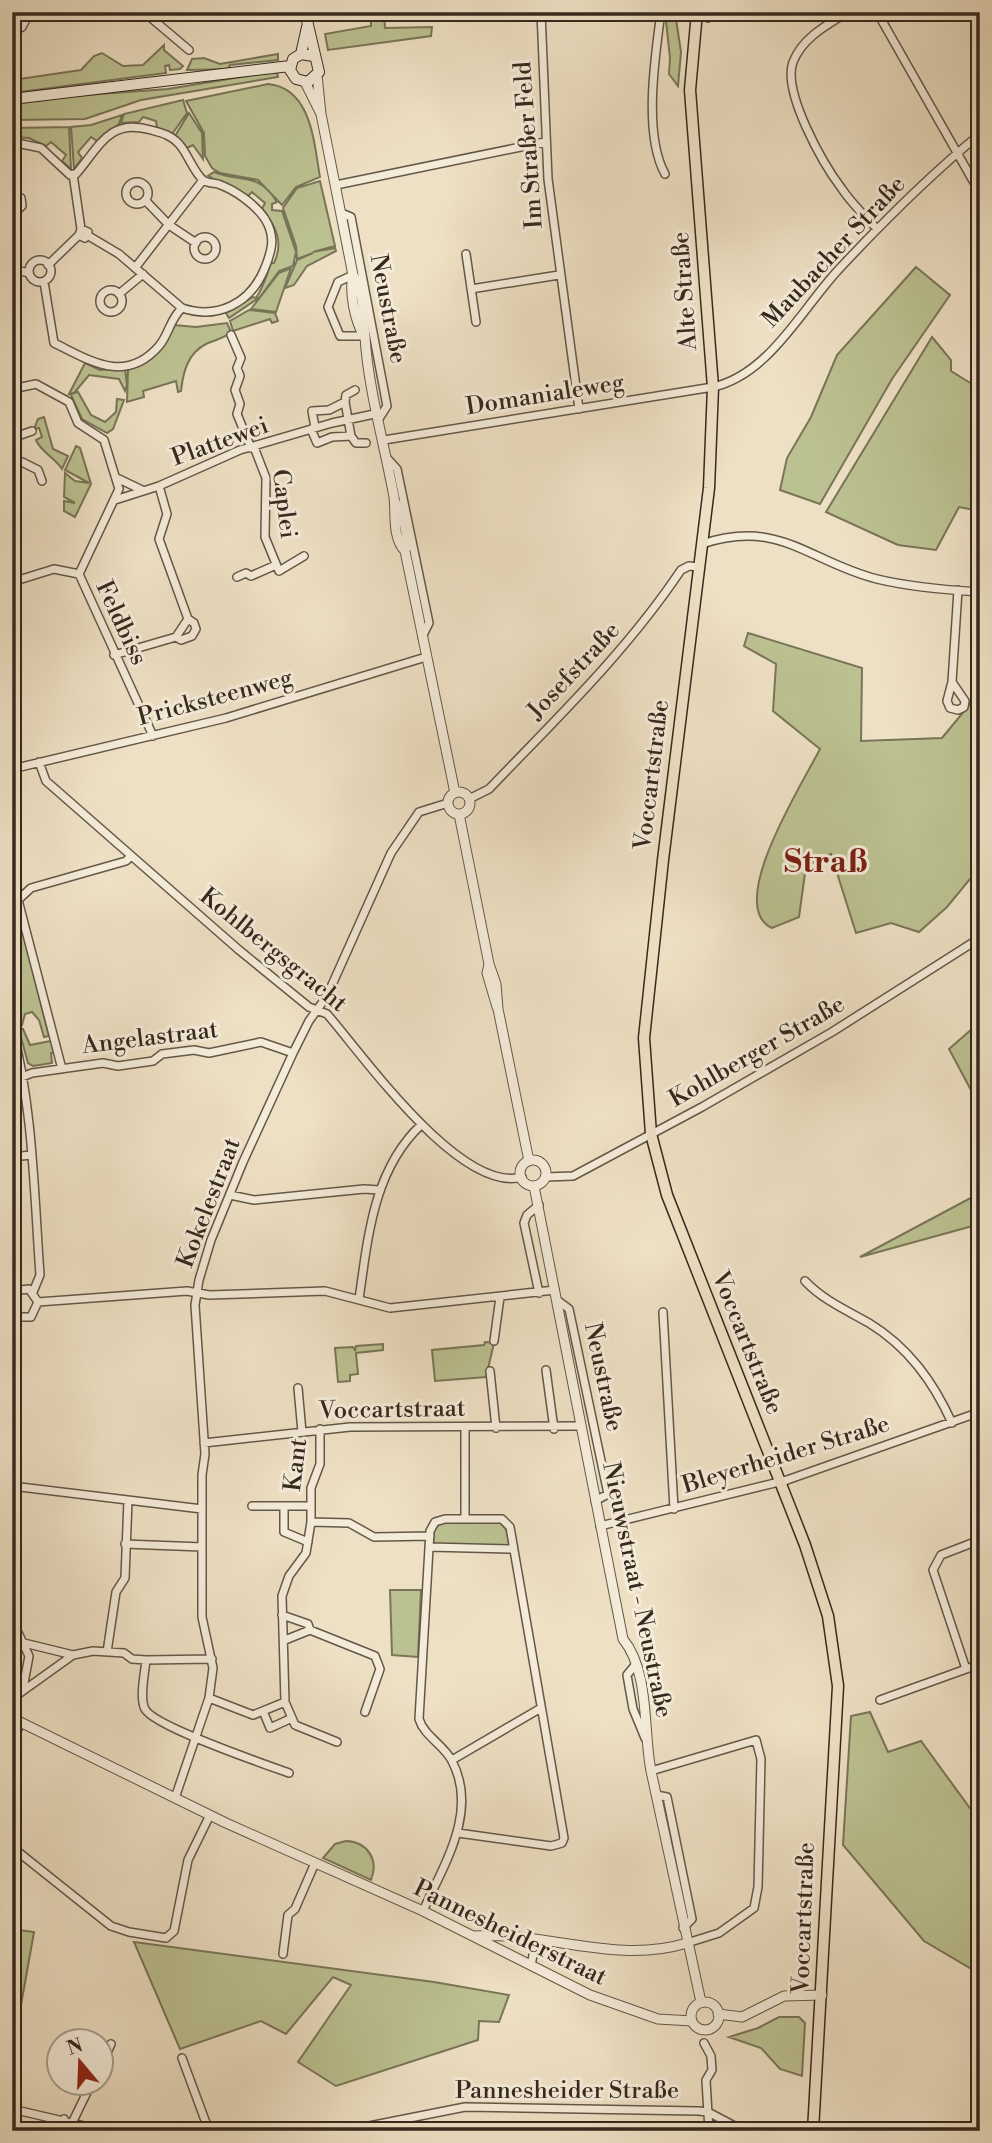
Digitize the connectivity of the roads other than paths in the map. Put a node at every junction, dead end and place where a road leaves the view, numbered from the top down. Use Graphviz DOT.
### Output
graph roads {
  1 [pos="30,12"];
  2 [pos="144,12"];
  3 [pos="305,12"];
  4 [pos="541,12"];
  5 [pos="661,12"];
  6 [pos="697,12"];
  7 [pos="848,12"];
  8 [pos="877,12"];
  9 [pos="307,27"];
  10 [pos="12,32"];
  11 [pos="189,50"];
  12 [pos="301,54"];
  13 [pos="313,56"];
  14 [pos="290,66"];
  15 [pos="317,75"];
  16 [pos="304,82"];
  17 [pos="12,99"];
  18 [pos="321,114"];
  19 [pos="980,134"];
  20 [pos="12,142"];
  21 [pos="545,142"];
  22 [pos="957,153"];
  23 [pos="73,174"];
  24 [pos="665,174"];
  25 [pos="204,180"];
  26 [pos="336,185"];
  27 [pos="980,193"];
  28 [pos="12,194"];
  29 [pos="145,200"];
  30 [pos="341,213"];
  31 [pos="12,215"];
  32 [pos="169,225"];
  33 [pos="877,229"];
  34 [pos="83,233"];
  35 [pos="196,243"];
  36 [pos="466,254"];
  37 [pos="48,265"];
  38 [pos="135,268"];
  39 [pos="12,269"];
  40 [pos="29,273"];
  41 [pos="143,274"];
  42 [pos="352,275"];
  43 [pos="559,275"];
  44 [pos="44,282"];
  45 [pos="471,289"];
  46 [pos="119,294"];
  47 [pos="181,308"];
  48 [pos="477,321"];
  49 [pos="231,335"];
  50 [pos="364,336"];
  51 [pos="713,387"];
  52 [pos="12,388"];
  53 [pos="355,390"];
  54 [pos="345,402"];
  55 [pos="579,409"];
  56 [pos="379,415"];
  57 [pos="348,418"];
  58 [pos="313,428"];
  59 [pos="32,431"];
  60 [pos="351,436"];
  61 [pos="12,438"];
  62 [pos="384,440"];
  63 [pos="366,443"];
  64 [pos="252,447"];
  65 [pos="387,458"];
  66 [pos="12,464"];
  67 [pos="118,478"];
  68 [pos="42,481"];
  69 [pos="159,486"];
  70 [pos="143,491"];
  71 [pos="114,501"];
  72 [pos="702,544"];
  73 [pos="304,556"];
  74 [pos="699,567"];
  75 [pos="277,568"];
  76 [pos="79,574"];
  77 [pos="237,577"];
  78 [pos="282,581"];
  79 [pos="12,582"];
  80 [pos="958,590"];
  81 [pos="980,592"];
  82 [pos="188,620"];
  83 [pos="176,637"];
  84 [pos="421,638"];
  85 [pos="114,655"];
  86 [pos="426,657"];
  87 [pos="952,682"];
  88 [pos="153,736"];
  89 [pos="39,762"];
  90 [pos="12,769"];
  91 [pos="456,793"];
  92 [pos="469,799"];
  93 [pos="448,803"];
  94 [pos="459,814"];
  95 [pos="131,856"];
  96 [pos="15,901"];
  97 [pos="980,938"];
  98 [pos="316,1011"];
  99 [pos="12,1028"];
  100 [pos="293,1052"];
  101 [pos="62,1069"];
  102 [pos="24,1078"];
  103 [pos="12,1081"];
  104 [pos="421,1125"];
  105 [pos="651,1134"];
  106 [pos="31,1156"];
  107 [pos="12,1157"];
  108 [pos="529,1161"];
  109 [pos="522,1177"];
  110 [pos="545,1177"];
  111 [pos="534,1186"];
  112 [pos="380,1190"];
  113 [pos="230,1195"];
  114 [pos="538,1205"];
  115 [pos="805,1281"];
  116 [pos="555,1290"];
  117 [pos="12,1291"];
  118 [pos="33,1292"];
  119 [pos="197,1292"];
  120 [pos="539,1293"];
  121 [pos="500,1297"];
  122 [pos="359,1299"];
  123 [pos="557,1300"];
  124 [pos="38,1302"];
  125 [pos="663,1312"];
  126 [pos="12,1317"];
  127 [pos="494,1340"];
  128 [pos="546,1370"];
  129 [pos="490,1371"];
  130 [pos="298,1388"];
  131 [pos="980,1412"];
  132 [pos="952,1423"];
  133 [pos="580,1426"];
  134 [pos="465,1428"];
  135 [pos="496,1428"];
  136 [pos="320,1429"];
  137 [pos="554,1429"];
  138 [pos="302,1432"];
  139 [pos="204,1443"];
  140 [pos="780,1482"];
  141 [pos="12,1486"];
  142 [pos="128,1500"];
  143 [pos="595,1501"];
  144 [pos="252,1506"];
  145 [pos="311,1506"];
  146 [pos="284,1507"];
  147 [pos="674,1509"];
  148 [pos="202,1510"];
  149 [pos="465,1519"];
  150 [pos="311,1522"];
  151 [pos="600,1526"];
  152 [pos="430,1536"];
  153 [pos="980,1540"];
  154 [pos="308,1542"];
  155 [pos="125,1544"];
  156 [pos="202,1547"];
  157 [pos="429,1547"];
  158 [pos="513,1549"];
  159 [pos="12,1600"];
  160 [pos="282,1615"];
  161 [pos="13,1621"];
  162 [pos="310,1630"];
  163 [pos="285,1640"];
  164 [pos="24,1643"];
  165 [pos="107,1652"];
  166 [pos="73,1655"];
  167 [pos="212,1659"];
  168 [pos="146,1660"];
  169 [pos="980,1664"];
  170 [pos="966,1669"];
  171 [pos="20,1693"];
  172 [pos="209,1698"];
  173 [pos="880,1700"];
  174 [pos="285,1702"];
  175 [pos="12,1707"];
  176 [pos="541,1708"];
  177 [pos="263,1712"];
  178 [pos="365,1712"];
  179 [pos="12,1718"];
  180 [pos="292,1718"];
  181 [pos="22,1723"];
  182 [pos="12,1737"];
  183 [pos="196,1738"];
  184 [pos="337,1742"];
  185 [pos="452,1760"];
  186 [pos="651,1771"];
  187 [pos="289,1773"];
  188 [pos="175,1798"];
  189 [pos="209,1815"];
  190 [pos="458,1833"];
  191 [pos="12,1847"];
  192 [pos="315,1863"];
  193 [pos="423,1911"];
  194 [pos="473,1936"];
  195 [pos="536,1941"];
  196 [pos="687,1943"];
  197 [pos="284,1954"];
  198 [pos="531,1965"];
  199 [pos="822,1995"];
  200 [pos="701,2002"];
  201 [pos="718,2014"];
  202 [pos="692,2021"];
  203 [pos="704,2043"];
  204 [pos="182,2058"];
  205 [pos="84,2098"];
  206 [pos="12,2109"];
  207 [pos="708,2112"];
  208 [pos="64,2119"];
  209 [pos="73,2121"];
  210 [pos="53,2131"];
  211 [pos="106,2131"];
  212 [pos="209,2131"];
  213 [pos="344,2131"];
  214 [pos="709,2131"];
  215 [pos="744,2131"];
  216 [pos="813,2131"];
  1 -- 10 [label="street"];
  2 -- 11 [label="street"];
  3 -- 9 [label="main road"];
  4 -- 21 [label="street, Im Straßer Feld"];
  5 -- 24 [label="street"];
  6 -- 51 [label="main road, Alte Straße"];
  7 -- 33 [label="street"];
  8 -- 22 [label="street"];
  9 -- 12 [label="main road"];
  9 -- 13 [label="main road"];
  12 -- 13 [label="main road"];
  12 -- 14 [label="main road"];
  13 -- 15 [label="main road"];
  14 -- 16 [label="main road"];
  14 -- 17 [label="main road"];
  15 -- 16 [label="main road"];
  15 -- 18 [label="street"];
  16 -- 18 [label="street"];
  18 -- 26 [label="street"];
  19 -- 22 [label="street, Maubacher Straße"];
  20 -- 23 [label="street"];
  21 -- 26 [label="street"];
  21 -- 43 [label="street, Im Straßer Feld"];
  22 -- 27 [label="street"];
  22 -- 33 [label="street, Maubacher Straße"];
  23 -- 25 [label="street"];
  23 -- 34 [label="street"];
  25 -- 32 [label="street"];
  25 -- 47 [label="street"];
  26 -- 30 [label="street"];
  28 -- 31 [label="street"];
  29 -- 32 [label="street"];
  30 -- 42 [label="street"];
  30 -- 56 [label="street, Neustraße"];
  32 -- 35 [label="street"];
  32 -- 38 [label="street"];
  33 -- 51 [label="street, Maubacher Straße"];
  34 -- 37 [label="street"];
  34 -- 38 [label="street"];
  36 -- 45 [label="street"];
  37 -- 40 [label="street"];
  37 -- 44 [label="street"];
  38 -- 41 [label="street"];
  39 -- 40 [label="street"];
  40 -- 44 [label="street"];
  41 -- 46 [label="street"];
  41 -- 47 [label="street"];
  42 -- 50 [label="street, Neustraße"];
  42 -- 50 [label="street"];
  43 -- 45 [label="street"];
  43 -- 55 [label="street, Im Straßer Feld"];
  44 -- 47 [label="street"];
  45 -- 48 [label="street"];
  49 -- 64 [label="street, Caplei"];
  50 -- 56 [label="street"];
  51 -- 55 [label="street, Domanialeweg"];
  51 -- 72 [label="main road, Alte Straße"];
  52 -- 67 [label="street"];
  53 -- 54 [label="street"];
  54 -- 57 [label="street"];
  54 -- 58 [label="street"];
  55 -- 62 [label="street, Domanialeweg"];
  56 -- 57 [label="street, Plattewei"];
  56 -- 62 [label="street"];
  57 -- 58 [label="street, Plattewei"];
  57 -- 60 [label="street"];
  58 -- 60 [label="street"];
  58 -- 64 [label="street, Plattewei"];
  59 -- 61 [label="street"];
  60 -- 63 [label="street"];
  62 -- 65 [label="street"];
  64 -- 69 [label="street, Plattewei"];
  64 -- 75 [label="street, Caplei"];
  65 -- 84 [label="street"];
  65 -- 84 [label="street"];
  66 -- 68 [label="street"];
  67 -- 70 [label="street"];
  67 -- 71 [label="street, Feldbiss"];
  69 -- 70 [label="street, Plattewei"];
  69 -- 82 [label="street"];
  70 -- 71 [label="street, Plattewei"];
  71 -- 76 [label="street, Feldbiss"];
  72 -- 74 [label="main road, Alte Straße"];
  72 -- 80 [label="street"];
  73 -- 75 [label="street, Caplei"];
  74 -- 92 [label="street, Josefstraße"];
  74 -- 105 [label="main road, Voccartstraße"];
  75 -- 77 [label="street, Caplei"];
  75 -- 78 [label="street, Caplei"];
  76 -- 79 [label="street"];
  76 -- 85 [label="street, Feldbiss"];
  80 -- 81 [label="street"];
  80 -- 87 [label="street"];
  82 -- 83 [label="street"];
  82 -- 83 [label="street"];
  83 -- 85 [label="street"];
  84 -- 86 [label="street"];
  85 -- 88 [label="street, Feldbiss"];
  86 -- 88 [label="street, Pricksteenweg"];
  86 -- 91 [label="street"];
  88 -- 89 [label="street, Pricksteenweg"];
  89 -- 90 [label="street, Pricksteenweg"];
  89 -- 95 [label="street, Kohlbergsgracht"];
  91 -- 92 [label="street"];
  91 -- 93 [label="street"];
  92 -- 94 [label="street"];
  93 -- 94 [label="street"];
  93 -- 98 [label="street, Kokelestraat"];
  94 -- 108 [label="street"];
  95 -- 96 [label="street"];
  95 -- 98 [label="street, Kohlbergsgracht"];
  96 -- 101 [label="street"];
  97 -- 105 [label="street, Kohlberger Straße"];
  98 -- 100 [label="street, Kokelestraat"];
  98 -- 104 [label="street, Kohlbergsgracht"];
  99 -- 102 [label="street"];
  100 -- 101 [label="street, Angelastraat"];
  100 -- 113 [label="street, Kokelestraat"];
  101 -- 102 [label="street, Angelastraat"];
  102 -- 103 [label="street, Angelastraat"];
  102 -- 106 [label="street"];
  104 -- 109 [label="street, Kohlbergsgracht"];
  104 -- 112 [label="street"];
  105 -- 110 [label="street, Kohlberger Straße"];
  105 -- 140 [label="main road, Voccartstraße"];
  106 -- 107 [label="street"];
  106 -- 118 [label="street"];
  108 -- 109 [label="street"];
  108 -- 110 [label="street"];
  109 -- 111 [label="street"];
  110 -- 111 [label="street"];
  111 -- 114 [label="street, Nieuwstraat - Neustraße"];
  112 -- 113 [label="street"];
  112 -- 122 [label="street"];
  113 -- 119 [label="street, Kokelestraat"];
  114 -- 116 [label="street, Nieuwstraat - Neustraße"];
  114 -- 120 [label="street"];
  115 -- 132 [label="street"];
  116 -- 120 [label="street"];
  116 -- 123 [label="street, Nieuwstraat - Neustraße"];
  117 -- 118 [label="street"];
  118 -- 124 [label="street"];
  119 -- 122 [label="street"];
  119 -- 124 [label="street"];
  119 -- 139 [label="street, Kokelestraat"];
  120 -- 121 [label="street"];
  121 -- 122 [label="street"];
  121 -- 127 [label="street"];
  123 -- 133 [label="street, Nieuwstraat - Neustraße"];
  123 -- 143 [label="street, Neustraße"];
  124 -- 126 [label="street"];
  125 -- 147 [label="street"];
  128 -- 137 [label="street"];
  129 -- 135 [label="street"];
  130 -- 138 [label="street"];
  131 -- 132 [label="street, Bleyerheider Straße"];
  132 -- 140 [label="street, Bleyerheider Straße"];
  133 -- 137 [label="street, Voccartstraat"];
  133 -- 143 [label="street, Nieuwstraat - Neustraße"];
  134 -- 135 [label="street, Voccartstraat"];
  134 -- 136 [label="street, Voccartstraat"];
  134 -- 149 [label="street"];
  135 -- 137 [label="street, Voccartstraat"];
  136 -- 138 [label="street, Voccartstraat"];
  136 -- 145 [label="street, Kant"];
  138 -- 139 [label="street, Voccartstraat"];
  139 -- 148 [label="street, Kokelestraat"];
  140 -- 147 [label="street, Bleyerheider Straße"];
  140 -- 199 [label="main road, Voccartstraße"];
  141 -- 142 [label="street"];
  142 -- 148 [label="street"];
  142 -- 155 [label="street"];
  143 -- 151 [label="street, Nieuwstraat - Neustraße"];
  144 -- 146 [label="street, Kant"];
  145 -- 146 [label="street, Kant"];
  145 -- 150 [label="street, Kant"];
  146 -- 154 [label="street, Kant"];
  147 -- 151 [label="street, Bleyerheider Straße"];
  148 -- 156 [label="street, Kokelestraat"];
  149 -- 152 [label="street"];
  149 -- 158 [label="street"];
  150 -- 152 [label="street, Kant"];
  150 -- 154 [label="street, Kant"];
  151 -- 186 [label="street, Nieuwstraat - Neustraße"];
  152 -- 157 [label="street"];
  153 -- 170 [label="street"];
  154 -- 160 [label="street, Kant"];
  155 -- 156 [label="street"];
  155 -- 165 [label="street"];
  156 -- 167 [label="street, Kokelestraat"];
  157 -- 158 [label="street"];
  157 -- 185 [label="street"];
  158 -- 176 [label="street"];
  159 -- 161 [label="street"];
  160 -- 162 [label="street"];
  160 -- 163 [label="street, Kant"];
  161 -- 164 [label="street"];
  162 -- 163 [label="street"];
  162 -- 178 [label="street"];
  163 -- 174 [label="street, Kant"];
  164 -- 166 [label="street"];
  164 -- 171 [label="street"];
  165 -- 166 [label="street"];
  165 -- 168 [label="street"];
  166 -- 171 [label="street"];
  167 -- 168 [label="street"];
  167 -- 172 [label="street, Kokelestraat"];
  168 -- 183 [label="street"];
  169 -- 170 [label="street"];
  170 -- 173 [label="street"];
  171 -- 175 [label="street"];
  172 -- 177 [label="street"];
  172 -- 183 [label="street, Kokelestraat"];
  174 -- 177 [label="street"];
  174 -- 180 [label="street, Kant"];
  176 -- 185 [label="street"];
  176 -- 190 [label="street"];
  177 -- 180 [label="street"];
  179 -- 181 [label="street, Pannesheiderstraat"];
  180 -- 184 [label="street"];
  181 -- 182 [label="street"];
  181 -- 188 [label="street, Pannesheiderstraat"];
  183 -- 187 [label="street"];
  183 -- 188 [label="street, Kokelestraat"];
  185 -- 190 [label="street"];
  186 -- 196 [label="street, Nieuwstraat - Neustraße"];
  186 -- 196 [label="street"];
  188 -- 189 [label="street, Pannesheiderstraat"];
  189 -- 191 [label="street"];
  189 -- 192 [label="street, Pannesheiderstraat"];
  190 -- 193 [label="street"];
  192 -- 193 [label="street, Pannesheiderstraat"];
  192 -- 197 [label="street"];
  193 -- 194 [label="street, Pannesheiderstraat"];
  194 -- 195 [label="street"];
  194 -- 198 [label="street, Pannesheiderstraat"];
  195 -- 196 [label="street"];
  195 -- 198 [label="street"];
  196 -- 200 [label="street, Nieuwstraat - Neustraße"];
  198 -- 202 [label="street, Pannesheiderstraat"];
  199 -- 201 [label="street"];
  199 -- 216 [label="main road, Voccartstraße"];
  200 -- 201 [label="street"];
  200 -- 202 [label="street"];
  201 -- 202 [label="street"];
  203 -- 207 [label="street"];
  204 -- 212 [label="street"];
  205 -- 209 [label="street"];
  206 -- 208 [label="street"];
  207 -- 213 [label="street, Pannesheider Straße"];
  207 -- 214 [label="street"];
  207 -- 215 [label="street"];
  208 -- 209 [label="street"];
  208 -- 210 [label="street"];
  209 -- 211 [label="street"];
}
